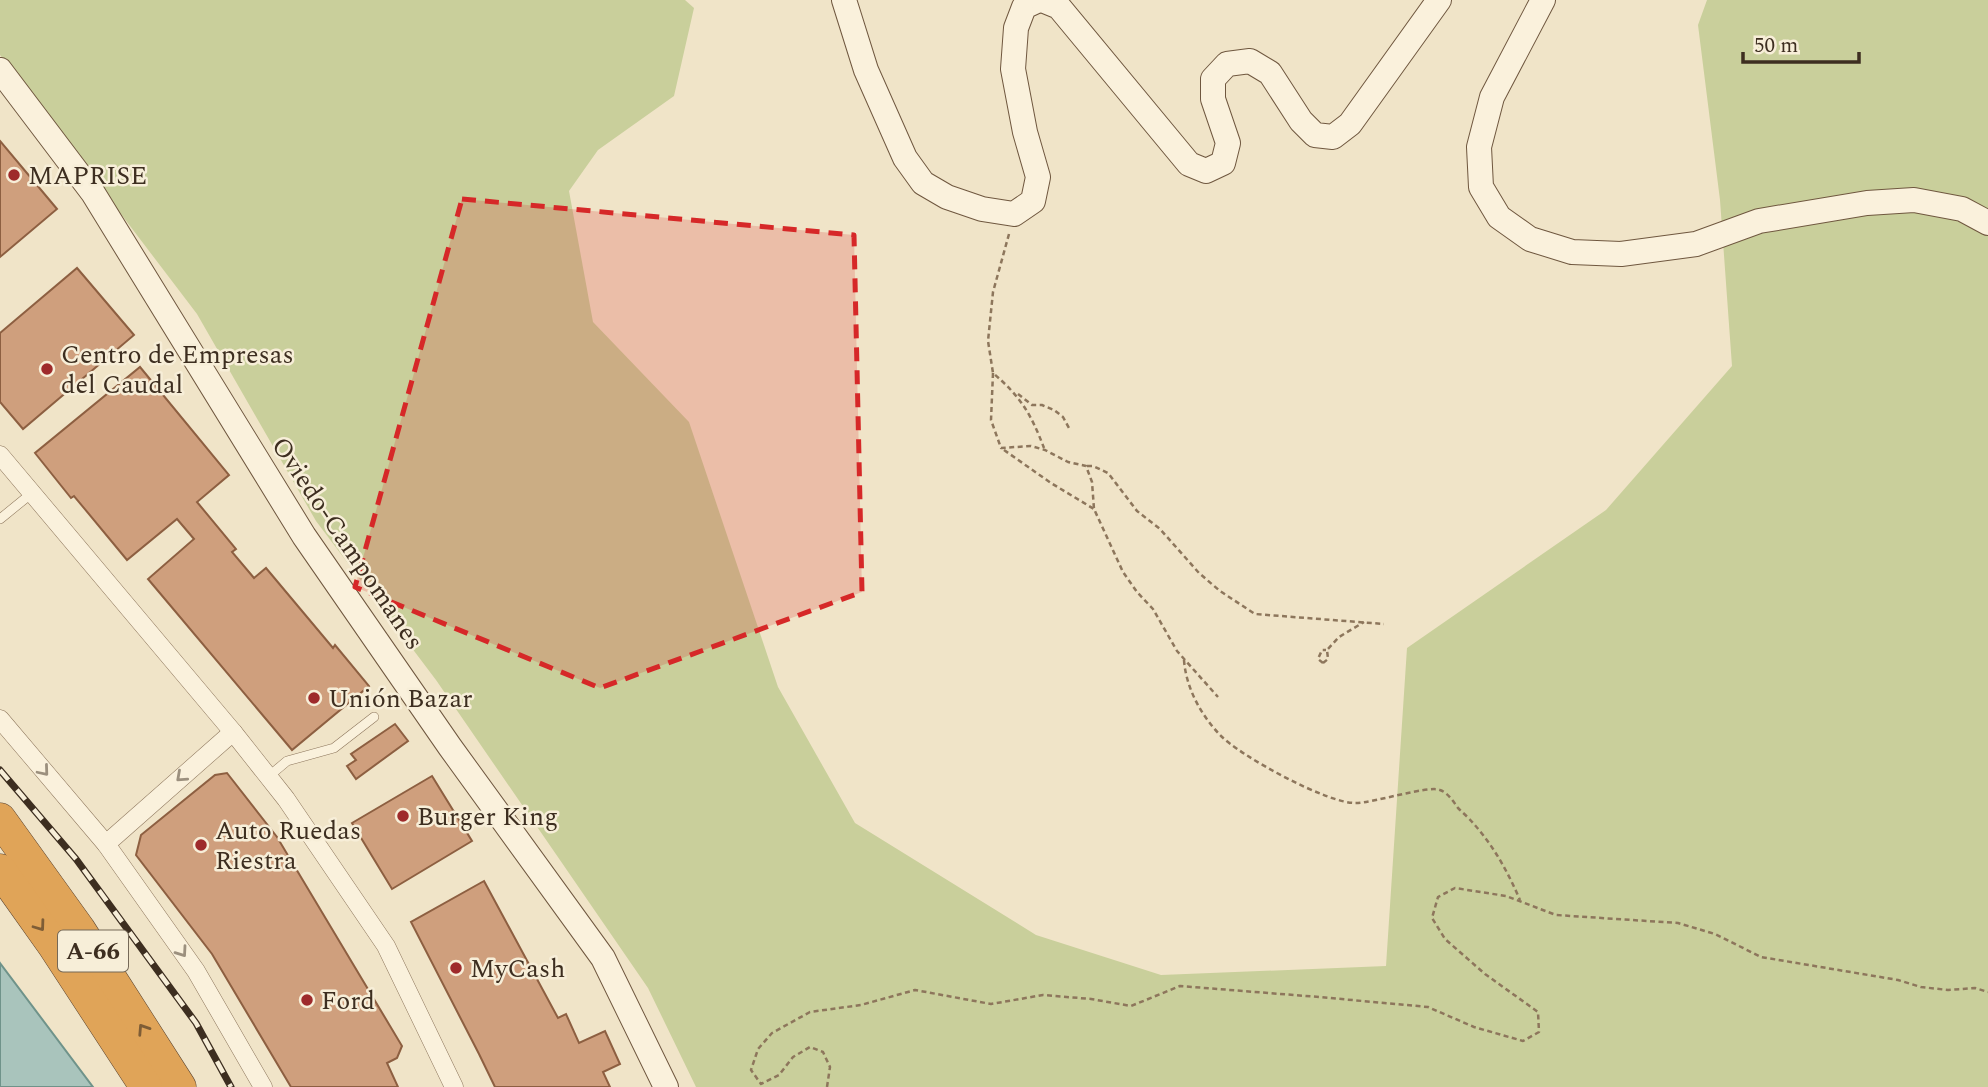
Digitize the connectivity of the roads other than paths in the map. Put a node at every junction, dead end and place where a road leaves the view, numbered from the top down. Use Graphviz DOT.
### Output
graph roads {
  1 [pos="844,0"];
  2 [pos="1041,0"];
  3 [pos="1439,0"];
  4 [pos="1543,0"];
  5 [pos="0,70"];
  6 [pos="1988,223"];
  7 [pos="0,454"];
  8 [pos="32,492"];
  9 [pos="0,519"];
  10 [pos="374,717"];
  11 [pos="0,719"];
  12 [pos="233,732"];
  13 [pos="268,777"];
  14 [pos="0,819"];
  15 [pos="106,844"];
  16 [pos="0,870"];
  17 [pos="146,1087"];
  18 [pos="180,1087"];
  19 [pos="263,1087"];
  20 [pos="454,1087"];
  21 [pos="666,1087"];
  1 -- 2 [label="street"];
  2 -- 3 [label="street"];
  4 -- 6 [label="street"];
  5 -- 21 [label="street, Oviedo-Campomanes"];
  7 -- 8 [label="street"];
  8 -- 9 [label="lane"];
  8 -- 12 [label="street"];
  10 -- 13 [label="lane"];
  11 -- 15 [label="street, one-way"];
  12 -- 13 [label="street"];
  12 -- 15 [label="street, one-way"];
  13 -- 20 [label="street"];
  18 -- 14 [label="highway, A-66, one-way"];
  15 -- 19 [label="street, one-way"];
  16 -- 17 [label="highway, A-66, one-way"];
}
